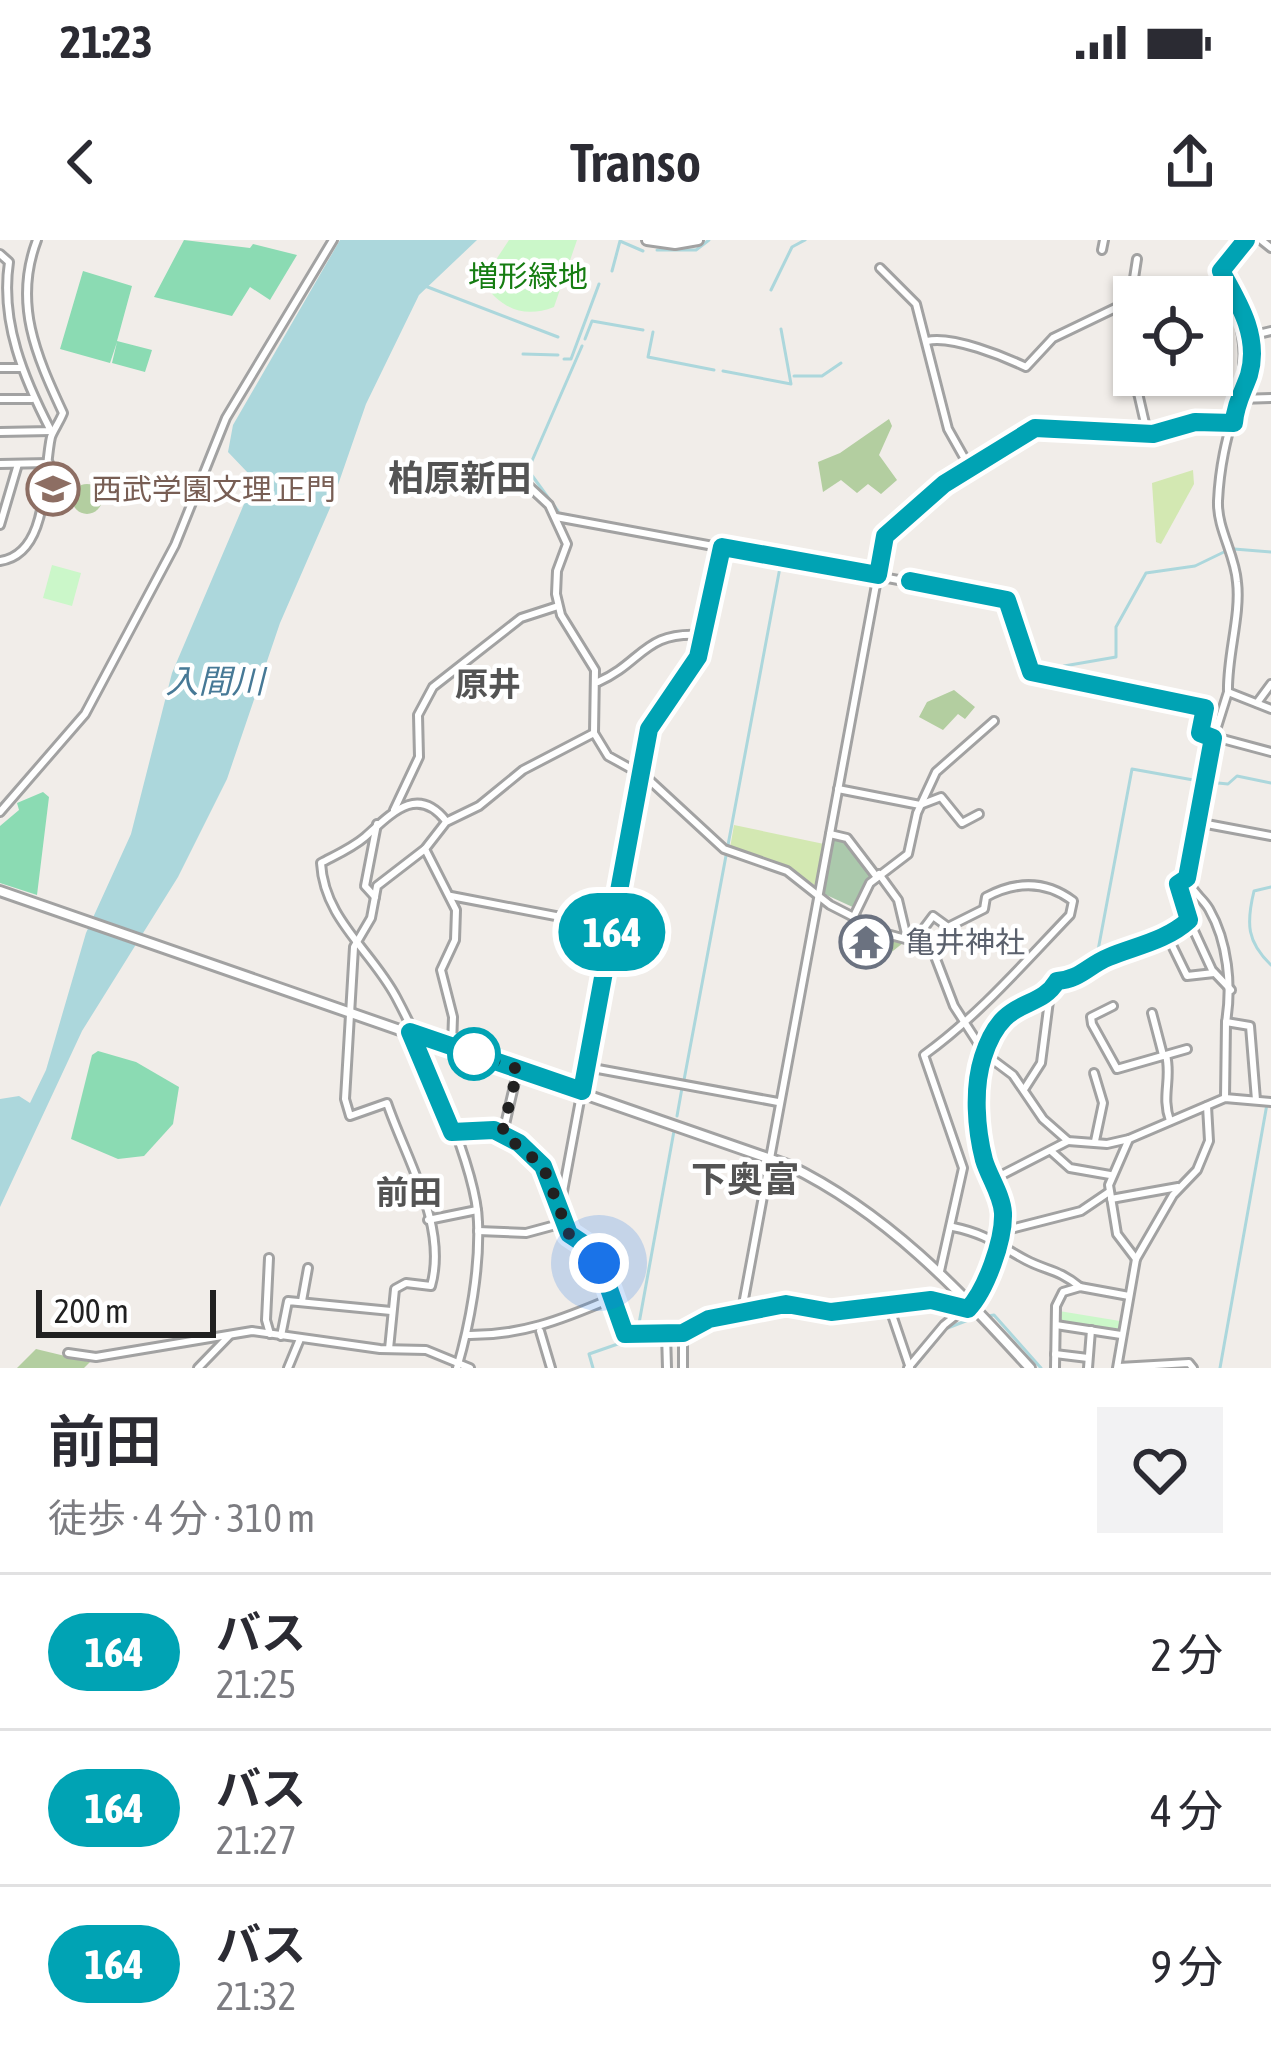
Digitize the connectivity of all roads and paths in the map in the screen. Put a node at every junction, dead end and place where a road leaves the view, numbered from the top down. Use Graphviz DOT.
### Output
graph roads {
  1 [pos="37,240"];
  2 [pos="333,240"];
  3 [pos="698,240"];
  4 [pos="1246,240"];
  5 [pos="1261,240"];
  6 [pos="650,244"];
  7 [pos="1271,248"];
  8 [pos="0,254"];
  9 [pos="1137,259"];
  10 [pos="880,268"];
  11 [pos="1134,276"];
  12 [pos="1113,309"];
  13 [pos="1271,331"];
  14 [pos="0,335"];
  15 [pos="12,335"];
  16 [pos="1250,336"];
  17 [pos="927,341"];
  18 [pos="0,368"];
  19 [pos="22,368"];
  20 [pos="1139,396"];
  21 [pos="1271,398"];
  22 [pos="0,399"];
  23 [pos="34,399"];
  24 [pos="1239,399"];
  25 [pos="1234,423"];
  26 [pos="52,431"];
  27 [pos="0,432"];
  28 [pos="1147,432"];
  29 [pos="50,463"];
  30 [pos="0,464"];
  31 [pos="19,464"];
  32 [pos="970,468"];
  33 [pos="519,477"];
  34 [pos="0,496"];
  35 [pos="13,496"];
  36 [pos="556,517"];
  37 [pos="0,525"];
  38 [pos="722,550"];
  39 [pos="0,561"];
  40 [pos="878,575"];
  41 [pos="558,606"];
  42 [pos="701,635"];
  43 [pos="598,682"];
  44 [pos="1271,684"];
  45 [pos="1228,692"];
  46 [pos="1257,703"];
  47 [pos="1271,709"];
  48 [pos="994,722"];
  49 [pos="594,733"];
  50 [pos="1213,738"];
  51 [pos="1271,752"];
  52 [pos="643,774"];
  53 [pos="838,789"];
  54 [pos="920,805"];
  55 [pos="394,809"];
  56 [pos="0,812"];
  57 [pos="980,814"];
  58 [pos="1196,821"];
  59 [pos="446,822"];
  60 [pos="377,824"];
  61 [pos="830,834"];
  62 [pos="1271,836"];
  63 [pos="425,849"];
  64 [pos="878,875"];
  65 [pos="1187,878"];
  66 [pos="0,890"];
  67 [pos="449,896"];
  68 [pos="375,897"];
  69 [pos="818,897"];
  70 [pos="853,918"];
  71 [pos="1189,920"];
  72 [pos="613,927"];
  73 [pos="1166,934"];
  74 [pos="911,939"];
  75 [pos="356,942"];
  76 [pos="1214,973"];
  77 [pos="1232,990"];
  78 [pos="1050,993"];
  79 [pos="1113,1006"];
  80 [pos="350,1011"];
  81 [pos="1152,1013"];
  82 [pos="1226,1022"];
  83 [pos="965,1025"];
  84 [pos="410,1032"];
  85 [pos="452,1046"];
  86 [pos="1187,1049"];
  87 [pos="985,1054"];
  88 [pos="1164,1055"];
  89 [pos="587,1067"];
  90 [pos="518,1069"];
  91 [pos="1094,1073"];
  92 [pos="1025,1088"];
  93 [pos="582,1091"];
  94 [pos="1225,1098"];
  95 [pos="1256,1100"];
  96 [pos="779,1102"];
  97 [pos="1271,1102"];
  98 [pos="1207,1106"];
  99 [pos="1170,1121"];
  100 [pos="452,1132"];
  101 [pos="502,1133"];
  102 [pos="1130,1139"];
  103 [pos="1067,1141"];
  104 [pos="1095,1141"];
  105 [pos="1051,1151"];
  106 [pos="769,1157"];
  107 [pos="1110,1175"];
  108 [pos="992,1180"];
  109 [pos="1179,1187"];
  110 [pos="1110,1195"];
  111 [pos="477,1210"];
  112 [pos="560,1213"];
  113 [pos="428,1220"];
  114 [pos="563,1223"];
  115 [pos="952,1227"];
  116 [pos="478,1232"];
  117 [pos="998,1235"];
  118 [pos="269,1258"];
  119 [pos="1136,1259"];
  120 [pos="308,1268"];
  121 [pos="940,1271"];
  122 [pos="1080,1287"];
  123 [pos="1129,1296"];
  124 [pos="610,1299"];
  125 [pos="302,1301"];
  126 [pos="970,1307"];
  127 [pos="890,1308"];
  128 [pos="742,1310"];
  129 [pos="391,1311"];
  130 [pos="1056,1325"];
  131 [pos="540,1330"];
  132 [pos="1090,1330"];
  133 [pos="666,1333"];
  134 [pos="683,1333"];
  135 [pos="231,1334"];
  136 [pos="270,1334"];
  137 [pos="466,1335"];
  138 [pos="1121,1335"];
  139 [pos="281,1336"];
  140 [pos="300,1339"];
  141 [pos="389,1349"];
  142 [pos="68,1352"];
  143 [pos="1055,1354"];
  144 [pos="1088,1358"];
  145 [pos="458,1365"];
  146 [pos="198,1368"];
  147 [pos="288,1368"];
  148 [pos="470,1368"];
  149 [pos="551,1368"];
  150 [pos="667,1368"];
  151 [pos="683,1368"];
  152 [pos="909,1368"];
  153 [pos="1030,1368"];
  154 [pos="1055,1368"];
  155 [pos="1088,1368"];
  156 [pos="1116,1368"];
  157 [pos="1193,1368"];
  1 -- 26 [label="street"];
  2 -- 56 [label="street"];
  3 -- 6 [label="street"];
  4 -- 16 [label="street"];
  5 -- 7 [label="street"];
  8 -- 15 [label="street"];
  9 -- 11 [label="street"];
  10 -- 17 [label="street"];
  12 -- 17 [label="street"];
  13 -- 16 [label="street"];
  14 -- 15 [label="street"];
  15 -- 19 [label="street"];
  16 -- 24 [label="street"];
  17 -- 32 [label="street"];
  18 -- 19 [label="street"];
  19 -- 23 [label="street"];
  20 -- 28 [label="street"];
  21 -- 24 [label="street"];
  22 -- 23 [label="street"];
  23 -- 26 [label="street"];
  24 -- 25 [label="street"];
  25 -- 28 [label="street"];
  25 -- 45 [label="street"];
  26 -- 27 [label="street"];
  26 -- 29 [label="street"];
  28 -- 32 [label="street"];
  29 -- 31 [label="street"];
  29 -- 39 [label="street"];
  30 -- 31 [label="street"];
  31 -- 35 [label="street"];
  32 -- 40 [label="street"];
  33 -- 36 [label="street"];
  34 -- 35 [label="street"];
  35 -- 37 [label="street"];
  36 -- 38 [label="street"];
  36 -- 41 [label="street"];
  38 -- 40 [label="street"];
  38 -- 42 [label="street"];
  40 -- 50 [label="street"];
  40 -- 53 [label="street"];
  41 -- 43 [label="street"];
  41 -- 55 [label="street"];
  42 -- 43 [label="street"];
  42 -- 52 [label="street"];
  43 -- 49 [label="street"];
  44 -- 46 [label="street"];
  45 -- 46 [label="street"];
  45 -- 50 [label="street"];
  46 -- 47 [label="street"];
  48 -- 54 [label="street"];
  49 -- 52 [label="street"];
  49 -- 59 [label="street"];
  50 -- 51 [label="street"];
  50 -- 58 [label="street"];
  52 -- 69 [label="street"];
  52 -- 72 [label="street"];
  53 -- 54 [label="street"];
  53 -- 61 [label="street"];
  54 -- 57 [label="street"];
  54 -- 64 [label="street"];
  55 -- 59 [label="street"];
  55 -- 60 [label="street"];
  58 -- 62 [label="street"];
  58 -- 65 [label="street"];
  59 -- 63 [label="street"];
  60 -- 68 [label="street"];
  60 -- 75 [label="street"];
  61 -- 64 [label="street"];
  61 -- 69 [label="street"];
  63 -- 67 [label="street"];
  63 -- 68 [label="street"];
  64 -- 70 [label="street"];
  64 -- 74 [label="street"];
  65 -- 71 [label="street"];
  65 -- 77 [label="street"];
  66 -- 80 [label="street"];
  67 -- 72 [label="street"];
  67 -- 85 [label="street"];
  68 -- 75 [label="street"];
  69 -- 70 [label="street"];
  69 -- 96 [label="street"];
  70 -- 74 [label="street"];
  71 -- 73 [label="street"];
  71 -- 76 [label="street"];
  72 -- 89 [label="street"];
  73 -- 76 [label="street"];
  73 -- 78 [label="street"];
  74 -- 83 [label="street"];
  74 -- 83 [label="street"];
  75 -- 80 [label="street"];
  75 -- 84 [label="street"];
  76 -- 77 [label="street"];
  77 -- 82 [label="street"];
  78 -- 87 [label="street"];
  78 -- 92 [label="street"];
  79 -- 88 [label="street"];
  80 -- 84 [label="street"];
  80 -- 113 [label="street"];
  81 -- 88 [label="street"];
  82 -- 94 [label="street"];
  82 -- 95 [label="street"];
  83 -- 87 [label="street"];
  83 -- 115 [label="street"];
  84 -- 85 [label="street"];
  84 -- 100 [label="street"];
  85 -- 90 [label="street"];
  86 -- 88 [label="street"];
  87 -- 92 [label="street"];
  87 -- 108 [label="street"];
  88 -- 99 [label="street"];
  89 -- 93 [label="street"];
  89 -- 96 [label="street"];
  90 -- 93 [label="street"];
  90 -- 101 [label="street"];
  91 -- 104 [label="street"];
  92 -- 103 [label="street"];
  93 -- 106 [label="street"];
  93 -- 112 [label="street"];
  94 -- 95 [label="street"];
  94 -- 98 [label="street"];
  95 -- 97 [label="street"];
  96 -- 106 [label="street"];
  98 -- 99 [label="street"];
  98 -- 109 [label="street"];
  99 -- 102 [label="street"];
  100 -- 101 [label="street"];
  100 -- 111 [label="street"];
  101 -- 112 [label="street"];
  102 -- 104 [label="street"];
  102 -- 107 [label="street"];
  103 -- 104 [label="street"];
  103 -- 105 [label="street"];
  105 -- 107 [label="street"];
  105 -- 108 [label="street"];
  106 -- 121 [label="street"];
  106 -- 128 [label="street"];
  107 -- 110 [label="street"];
  108 -- 117 [label="street"];
  109 -- 110 [label="street"];
  109 -- 119 [label="street"];
  110 -- 117 [label="street"];
  110 -- 119 [label="street"];
  111 -- 113 [label="street"];
  111 -- 116 [label="street"];
  112 -- 114 [label="street"];
  113 -- 129 [label="street"];
  114 -- 116 [label="street"];
  114 -- 124 [label="street"];
  115 -- 117 [label="street"];
  115 -- 121 [label="street"];
  116 -- 137 [label="street"];
  117 -- 122 [label="street"];
  117 -- 126 [label="street"];
  118 -- 136 [label="street"];
  119 -- 123 [label="street"];
  120 -- 125 [label="street"];
  121 -- 126 [label="street"];
  122 -- 123 [label="street"];
  122 -- 130 [label="street"];
  123 -- 138 [label="street"];
  124 -- 131 [label="street"];
  124 -- 133 [label="street"];
  125 -- 129 [label="street"];
  125 -- 139 [label="street"];
  126 -- 127 [label="street"];
  126 -- 152 [label="street"];
  126 -- 153 [label="street"];
  127 -- 128 [label="street"];
  127 -- 152 [label="street"];
  128 -- 134 [label="street"];
  129 -- 141 [label="street"];
  130 -- 132 [label="street"];
  130 -- 143 [label="street"];
  131 -- 137 [label="street"];
  131 -- 149 [label="street"];
  132 -- 138 [label="street"];
  132 -- 144 [label="street"];
  133 -- 134 [label="street"];
  133 -- 150 [label="street"];
  134 -- 151 [label="street"];
  135 -- 136 [label="street"];
  135 -- 142 [label="street"];
  135 -- 146 [label="street"];
  136 -- 139 [label="street"];
  137 -- 145 [label="street"];
  138 -- 156 [label="street"];
  139 -- 140 [label="street"];
  140 -- 141 [label="street"];
  140 -- 147 [label="street"];
  141 -- 145 [label="street"];
  143 -- 144 [label="street"];
  143 -- 154 [label="street"];
  144 -- 155 [label="street"];
  145 -- 148 [label="street"];
  156 -- 157 [label="street"];
}
